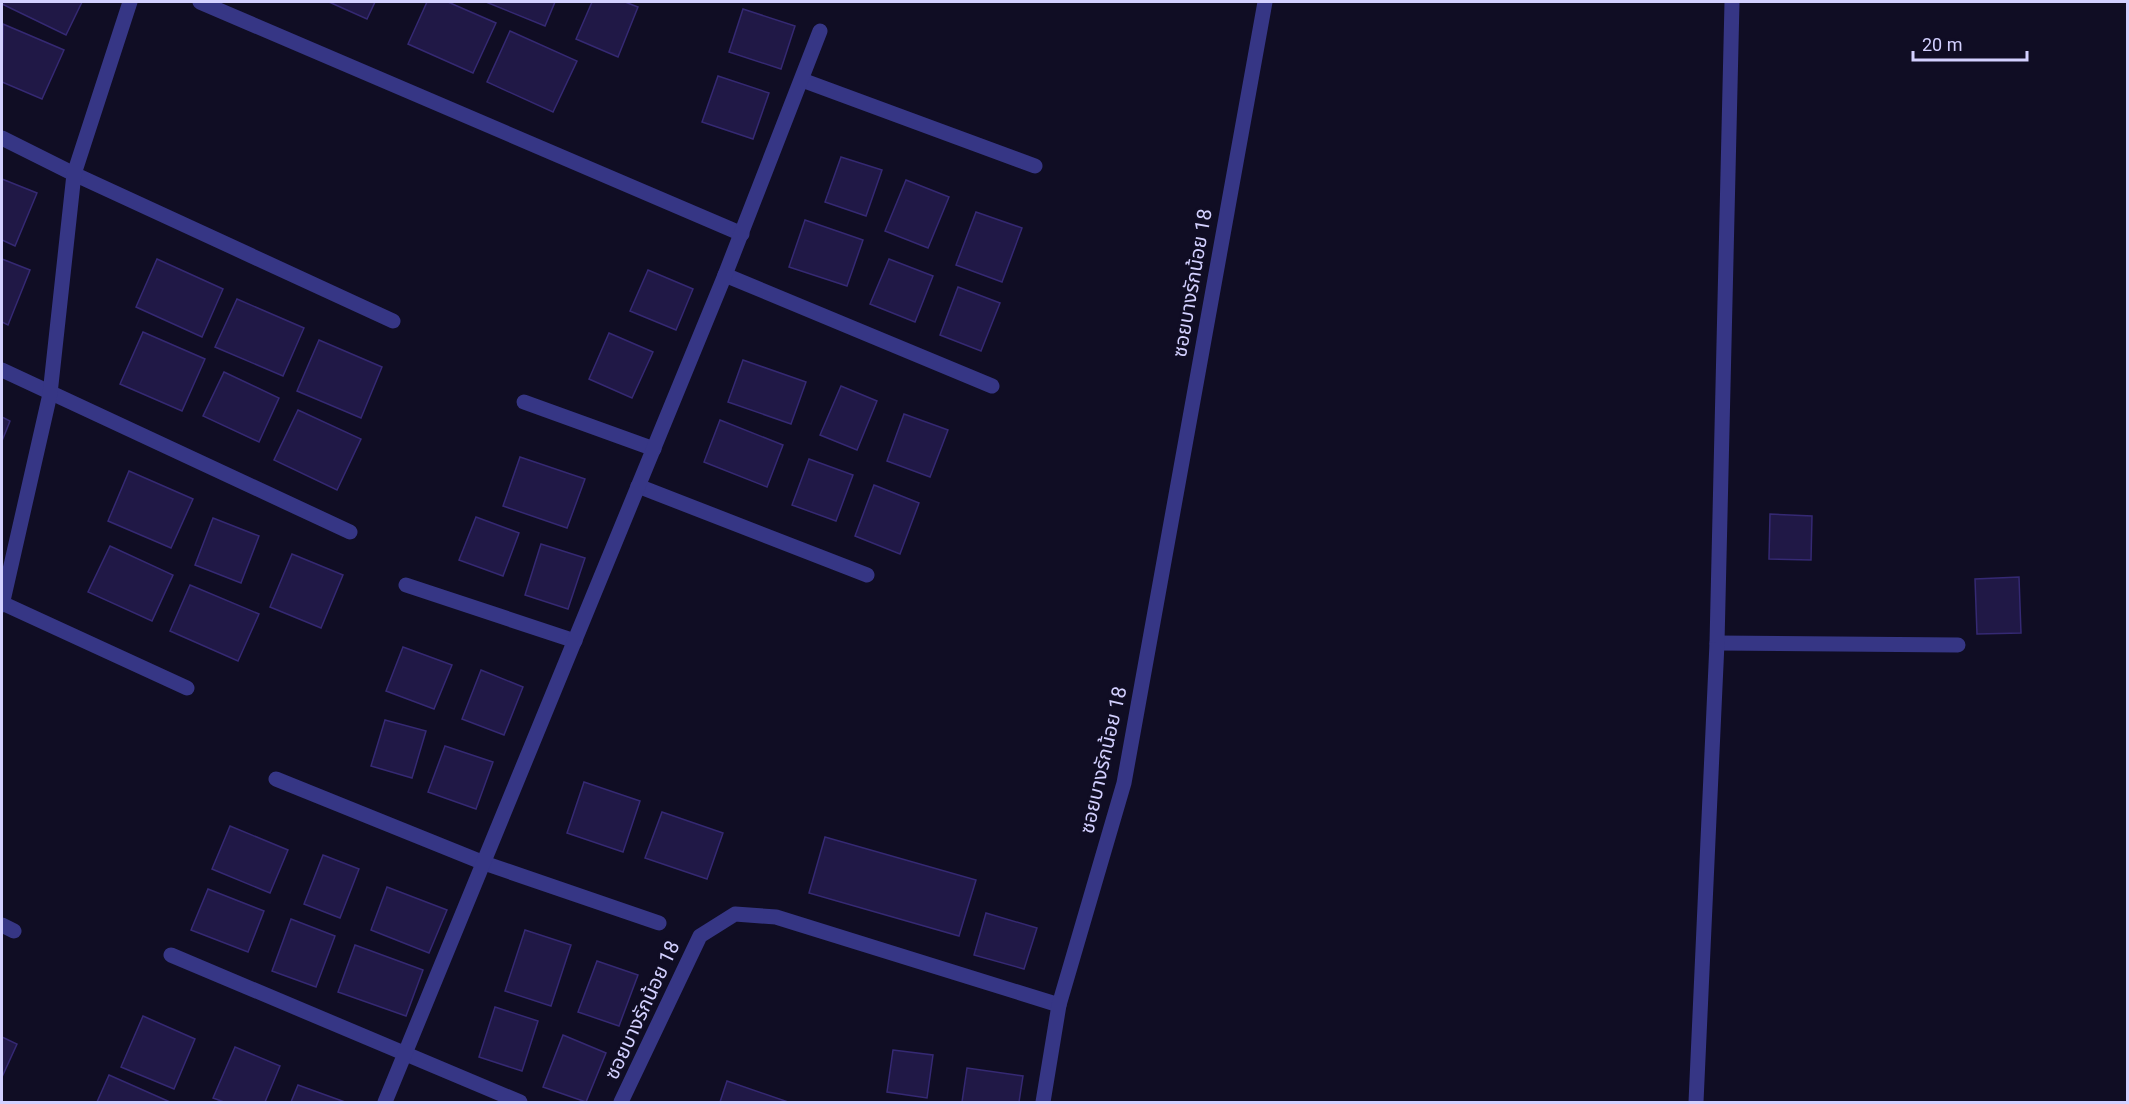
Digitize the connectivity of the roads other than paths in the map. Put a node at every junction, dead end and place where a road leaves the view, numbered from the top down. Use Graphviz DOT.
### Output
graph roads {
  1 [pos="130,2"];
  2 [pos="200,2"];
  3 [pos="1265,2"];
  4 [pos="1732,2"];
  5 [pos="820,32"];
  6 [pos="802,80"];
  7 [pos="2,138"];
  8 [pos="1035,166"];
  9 [pos="74,174"];
  10 [pos="742,234"];
  11 [pos="725,276"];
  12 [pos="393,321"];
  13 [pos="2,370"];
  14 [pos="992,386"];
  15 [pos="50,394"];
  16 [pos="524,402"];
  17 [pos="654,449"];
  18 [pos="638,486"];
  19 [pos="350,532"];
  20 [pos="867,576"];
  21 [pos="406,585"];
  22 [pos="2,604"];
  23 [pos="575,641"];
  24 [pos="1718,643"];
  25 [pos="1958,645"];
  26 [pos="187,688"];
  27 [pos="276,779"];
  28 [pos="484,863"];
  29 [pos="659,923"];
  30 [pos="171,955"];
  31 [pos="1059,1005"];
  32 [pos="406,1053"];
  33 [pos="386,1102"];
  34 [pos="520,1102"];
  35 [pos="621,1102"];
  36 [pos="1043,1102"];
  37 [pos="1696,1102"];
  1 -- 9 [label="street"];
  2 -- 10 [label="street"];
  3 -- 31 [label="street, ซอยบางรักน้อย 18"];
  4 -- 24 [label="street"];
  5 -- 6 [label="street"];
  6 -- 8 [label="street"];
  6 -- 10 [label="street"];
  7 -- 9 [label="street"];
  9 -- 12 [label="street"];
  9 -- 15 [label="street"];
  10 -- 11 [label="street"];
  11 -- 14 [label="street"];
  11 -- 17 [label="street"];
  13 -- 15 [label="street"];
  15 -- 19 [label="street"];
  15 -- 22 [label="street"];
  16 -- 17 [label="street"];
  17 -- 18 [label="street"];
  18 -- 20 [label="street"];
  18 -- 23 [label="street"];
  21 -- 23 [label="street"];
  22 -- 26 [label="street"];
  23 -- 28 [label="street"];
  24 -- 25 [label="street"];
  24 -- 37 [label="street"];
  27 -- 28 [label="street"];
  28 -- 29 [label="street"];
  28 -- 32 [label="street"];
  30 -- 32 [label="street"];
  31 -- 35 [label="street, ซอยบางรักน้อย 18"];
  31 -- 36 [label="street"];
  32 -- 33 [label="street"];
  32 -- 34 [label="street"];
}
